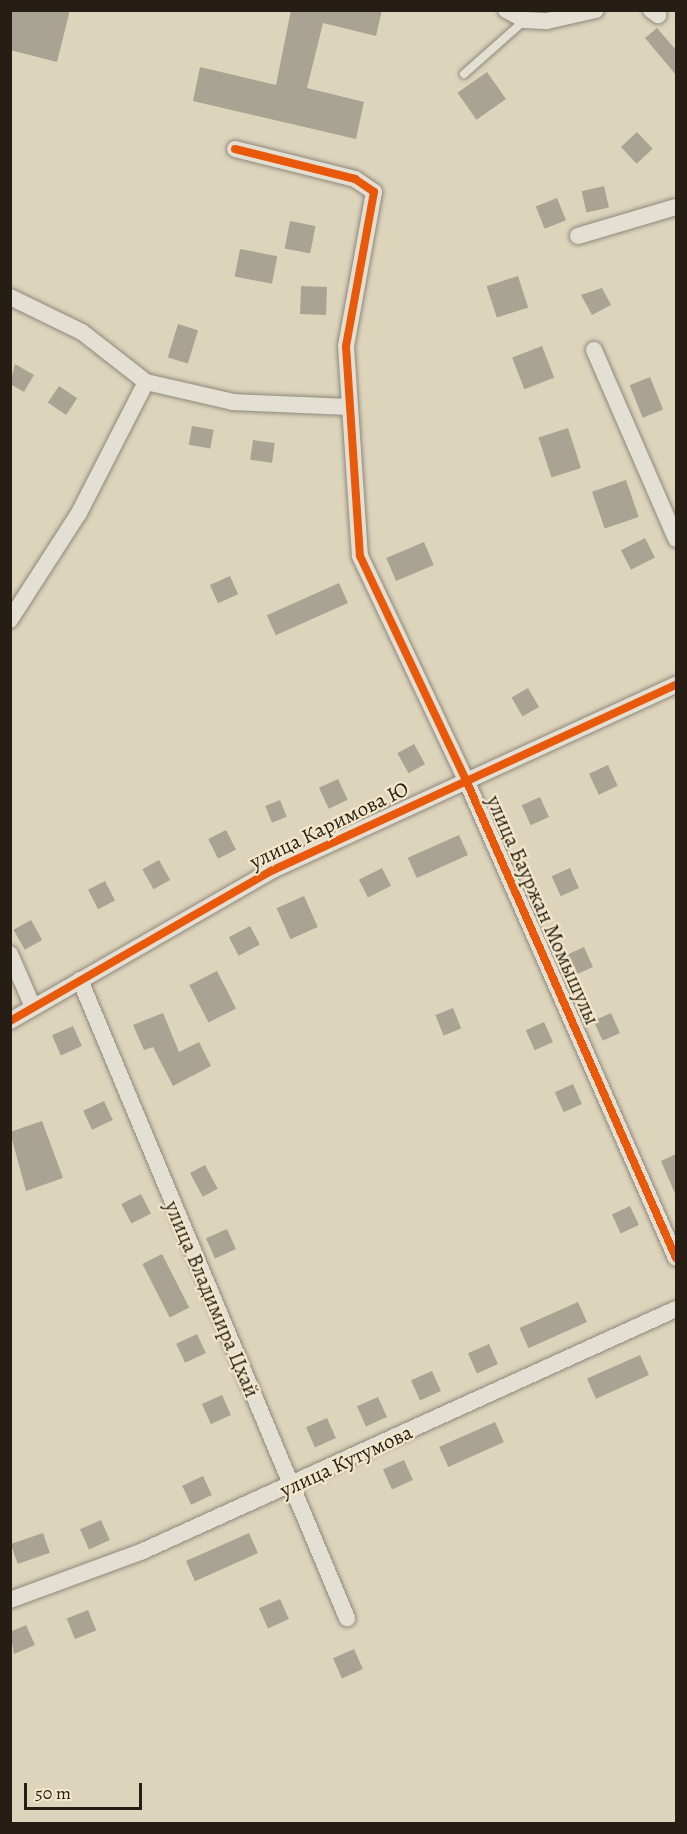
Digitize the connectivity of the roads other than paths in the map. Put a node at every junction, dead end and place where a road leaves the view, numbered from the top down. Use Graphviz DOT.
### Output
graph roads {
  1 [pos="507,10"];
  2 [pos="596,10"];
  3 [pos="525,20"];
  4 [pos="464,74"];
  5 [pos="235,148"];
  6 [pos="676,207"];
  7 [pos="578,236"];
  8 [pos="10,297"];
  9 [pos="594,351"];
  10 [pos="146,382"];
  11 [pos="346,407"];
  12 [pos="676,539"];
  13 [pos="10,620"];
  14 [pos="676,685"];
  15 [pos="466,780"];
  16 [pos="10,954"];
  17 [pos="80,980"];
  18 [pos="33,1007"];
  19 [pos="10,1021"];
  20 [pos="676,1258"];
  21 [pos="676,1309"];
  22 [pos="290,1487"];
  23 [pos="10,1600"];
  24 [pos="347,1618"];
  1 -- 3 [label="street"];
  2 -- 3 [label="street"];
  3 -- 4 [label="lane"];
  5 -- 11 [label="street, улица Бауржан Момышулы"];
  6 -- 7 [label="street"];
  8 -- 10 [label="street"];
  9 -- 12 [label="street"];
  10 -- 11 [label="street"];
  10 -- 13 [label="street"];
  11 -- 15 [label="street, улица Бауржан Момышулы"];
  14 -- 15 [label="street, улица Каримова Ю"];
  15 -- 17 [label="street, улица Каримова Ю"];
  15 -- 20 [label="street, улица Бауржан Момышулы"];
  16 -- 18 [label="street"];
  17 -- 18 [label="street, улица Каримова Ю"];
  17 -- 22 [label="street, улица Владимира Цхай"];
  18 -- 19 [label="street, улица Каримова Ю"];
  21 -- 22 [label="street, улица Кутумова"];
  22 -- 23 [label="street, улица Кутумова"];
  22 -- 24 [label="street, улица Владимира Цхай"];
}
